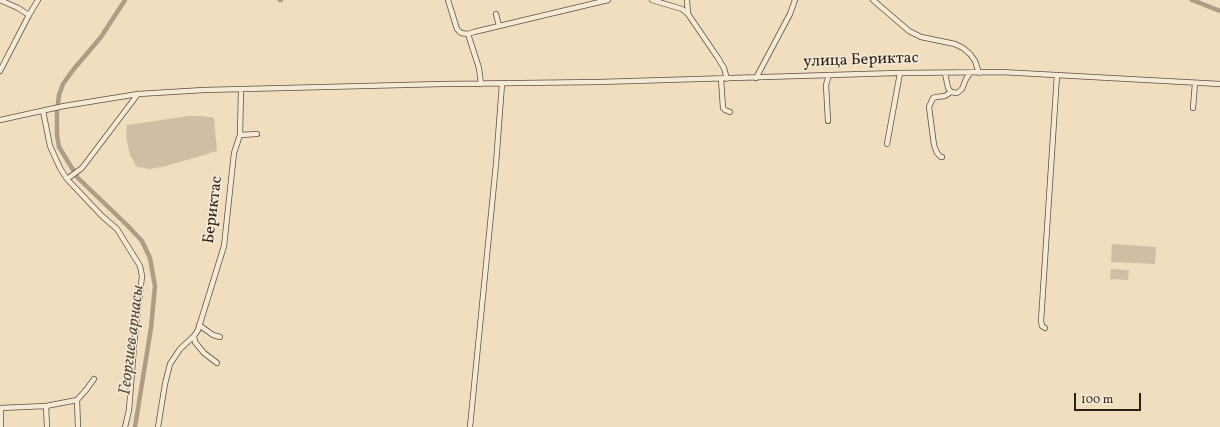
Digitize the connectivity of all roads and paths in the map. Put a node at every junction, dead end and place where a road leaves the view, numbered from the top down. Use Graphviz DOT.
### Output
graph roads {
  1 [pos="0,0"];
  2 [pos="38,0"];
  3 [pos="448,0"];
  4 [pos="608,0"];
  5 [pos="652,0"];
  6 [pos="687,0"];
  7 [pos="795,0"];
  8 [pos="873,0"];
  9 [pos="496,14"];
  10 [pos="688,14"];
  11 [pos="29,15"];
  12 [pos="498,26"];
  13 [pos="468,34"];
  14 [pos="2,61"];
  15 [pos="0,69"];
  16 [pos="900,73"];
  17 [pos="945,73"];
  18 [pos="970,73"];
  19 [pos="979,73"];
  20 [pos="829,75"];
  21 [pos="1057,75"];
  22 [pos="756,78"];
  23 [pos="721,79"];
  24 [pos="727,79"];
  25 [pos="1195,83"];
  26 [pos="481,84"];
  27 [pos="502,84"];
  28 [pos="1220,84"];
  29 [pos="241,90"];
  30 [pos="951,92"];
  31 [pos="138,94"];
  32 [pos="1193,108"];
  33 [pos="45,110"];
  34 [pos="730,112"];
  35 [pos="0,118"];
  36 [pos="828,121"];
  37 [pos="257,134"];
  38 [pos="240,135"];
  39 [pos="887,144"];
  40 [pos="942,157"];
  41 [pos="68,178"];
  42 [pos="198,328"];
  43 [pos="1046,328"];
  44 [pos="194,336"];
  45 [pos="220,337"];
  46 [pos="217,363"];
  47 [pos="94,379"];
  48 [pos="77,400"];
  49 [pos="46,406"];
  50 [pos="1,408"];
  51 [pos="1,427"];
  52 [pos="47,427"];
  53 [pos="78,427"];
  54 [pos="125,427"];
  55 [pos="158,427"];
  56 [pos="470,427"];
  1 -- 11 [label="street"];
  2 -- 11 [label="street"];
  3 -- 13 [label="street"];
  4 -- 12 [label="street"];
  5 -- 10 [label="street"];
  6 -- 10 [label="street"];
  7 -- 22 [label="street"];
  8 -- 19 [label="street"];
  9 -- 12 [label="street"];
  10 -- 24 [label="street"];
  11 -- 14 [label="street"];
  12 -- 13 [label="street"];
  13 -- 26 [label="street"];
  14 -- 15 [label="street"];
  16 -- 17 [label="street, улица Бериктас"];
  16 -- 20 [label="street, улица Бериктас"];
  16 -- 39 [label="street"];
  17 -- 18 [label="street, улица Бериктас"];
  17 -- 30 [label="street"];
  18 -- 19 [label="street, улица Бериктас"];
  18 -- 30 [label="street"];
  19 -- 21 [label="street, улица Бериктас"];
  20 -- 22 [label="street, улица Бериктас"];
  20 -- 36 [label="street"];
  21 -- 25 [label="street, улица Бериктас"];
  21 -- 43 [label="street"];
  22 -- 24 [label="street, улица Бериктас"];
  23 -- 24 [label="street, улица Бериктас"];
  23 -- 27 [label="street, улица Бериктас"];
  23 -- 34 [label="street"];
  25 -- 28 [label="street, улица Бериктас"];
  25 -- 32 [label="street"];
  26 -- 27 [label="street, улица Бериктас"];
  26 -- 29 [label="street, улица Бериктас"];
  27 -- 56 [label="street"];
  29 -- 31 [label="street, улица Бериктас"];
  29 -- 38 [label="street, Бериктас"];
  30 -- 40 [label="street"];
  31 -- 33 [label="street, улица Бериктас"];
  31 -- 41 [label="street"];
  33 -- 35 [label="street, улица Бериктас"];
  33 -- 41 [label="street"];
  37 -- 38 [label="street"];
  38 -- 42 [label="street, Бериктас"];
  41 -- 54 [label="street"];
  42 -- 44 [label="street, Бериктас"];
  42 -- 45 [label="street"];
  44 -- 46 [label="street"];
  44 -- 55 [label="street, Бериктас"];
  47 -- 48 [label="street"];
  48 -- 49 [label="street"];
  48 -- 53 [label="street"];
  49 -- 50 [label="street"];
  49 -- 52 [label="street"];
  50 -- 51 [label="street"];
}
